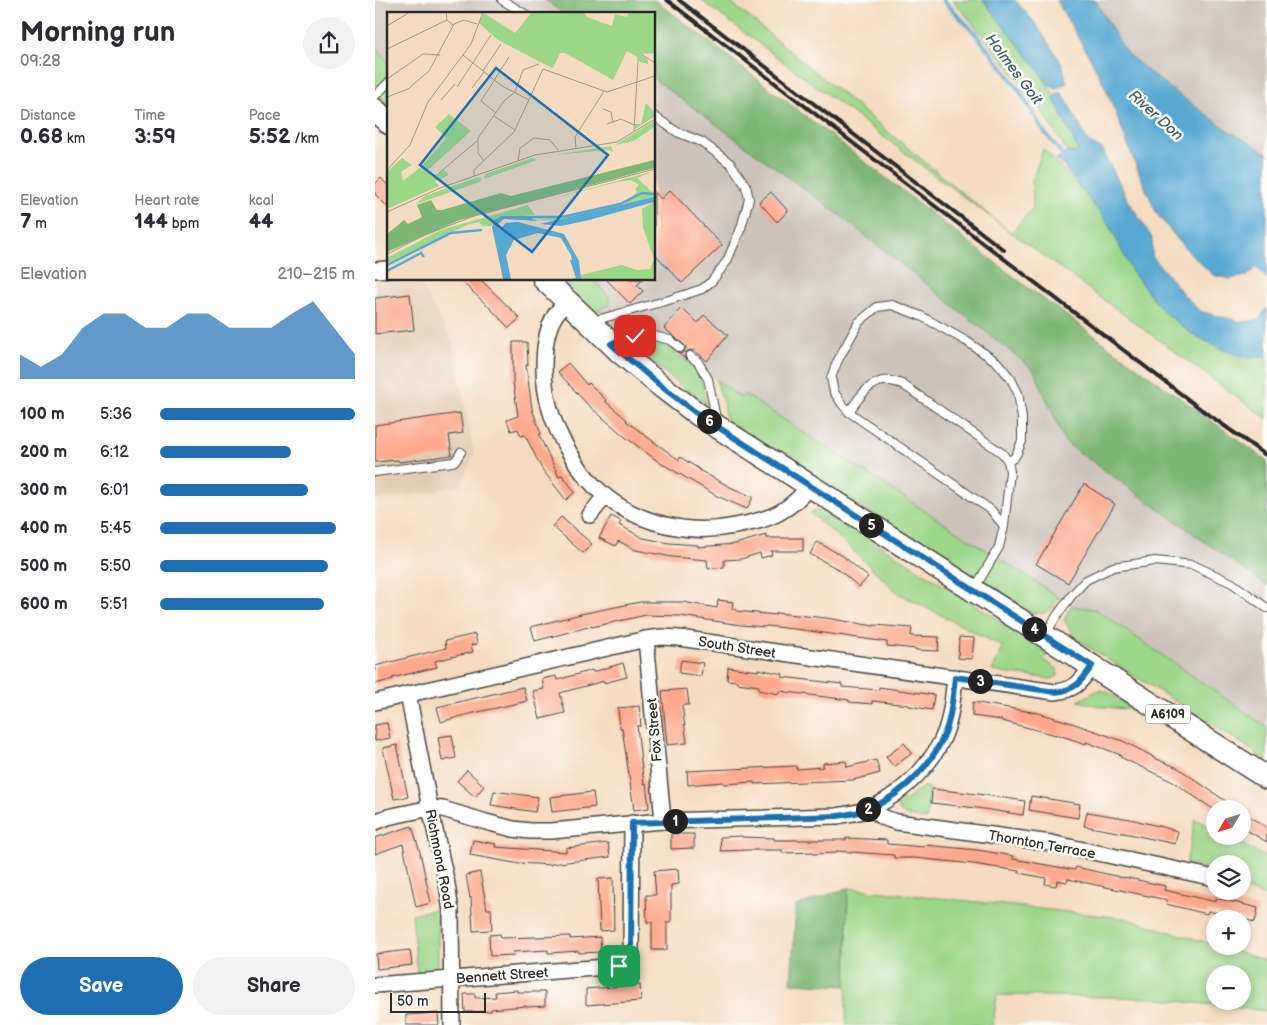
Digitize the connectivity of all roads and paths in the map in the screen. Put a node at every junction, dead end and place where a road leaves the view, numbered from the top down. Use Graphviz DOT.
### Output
graph roads {
  1 [pos="502,0"];
  2 [pos="522,12"];
  3 [pos="387,84"];
  4 [pos="375,96"];
  5 [pos="375,110"];
  6 [pos="655,117"];
  7 [pos="387,122"];
  8 [pos="545,280"];
  9 [pos="567,302"];
  10 [pos="588,322"];
  11 [pos="611,344"];
  12 [pos="680,348"];
  13 [pos="690,356"];
  14 [pos="849,412"];
  15 [pos="711,422"];
  16 [pos="461,452"];
  17 [pos="1008,461"];
  18 [pos="375,472"];
  19 [pos="810,486"];
  20 [pos="605,496"];
  21 [pos="590,515"];
  22 [pos="1004,526"];
  23 [pos="973,590"];
  24 [pos="1267,608"];
  25 [pos="1044,635"];
  26 [pos="646,639"];
  27 [pos="1092,666"];
  28 [pos="955,677"];
  29 [pos="408,694"];
  30 [pos="375,702"];
  31 [pos="1267,778"];
  32 [pos="873,807"];
  33 [pos="430,808"];
  34 [pos="663,821"];
  35 [pos="375,822"];
  36 [pos="632,823"];
  37 [pos="1206,876"];
  38 [pos="451,979"];
  39 [pos="375,986"];
  40 [pos="452,1025"];
  1 -- 2 [label="lane"];
  3 -- 4 [label="lane"];
  5 -- 7 [label="main road"];
  6 -- 10 [label="lane"];
  8 -- 9 [label="main road, A6109"];
  9 -- 10 [label="main road, A6109"];
  9 -- 20 [label="street"];
  10 -- 11 [label="main road, A6109"];
  11 -- 12 [label="lane"];
  11 -- 15 [label="main road, A6109"];
  13 -- 15 [label="lane"];
  14 -- 17 [label="lane"];
  14 -- 17 [label="lane"];
  14 -- 22 [label="lane"];
  15 -- 19 [label="main road, A6109"];
  16 -- 18 [label="lane"];
  17 -- 22 [label="lane"];
  19 -- 20 [label="street"];
  19 -- 23 [label="main road, A6109"];
  20 -- 21 [label="street"];
  22 -- 23 [label="lane"];
  23 -- 25 [label="main road, A6109"];
  24 -- 25 [label="lane"];
  25 -- 27 [label="main road, A6109"];
  26 -- 28 [label="street, South Street"];
  26 -- 29 [label="street, South Street"];
  26 -- 34 [label="street, Fox Street"];
  27 -- 28 [label="street, South Street"];
  27 -- 31 [label="main road, A6109"];
  28 -- 32 [label="street"];
  29 -- 30 [label="street, South Street"];
  29 -- 33 [label="street, Richmond Road"];
  32 -- 34 [label="street"];
  32 -- 37 [label="street, Thornton Terrace"];
  33 -- 35 [label="street"];
  33 -- 36 [label="street"];
  33 -- 38 [label="street, Richmond Road"];
  34 -- 36 [label="street"];
  36 -- 38 [label="street, Bennett Street"];
  38 -- 39 [label="street, Bennett Street"];
  38 -- 40 [label="street, Richmond Road"];
}
